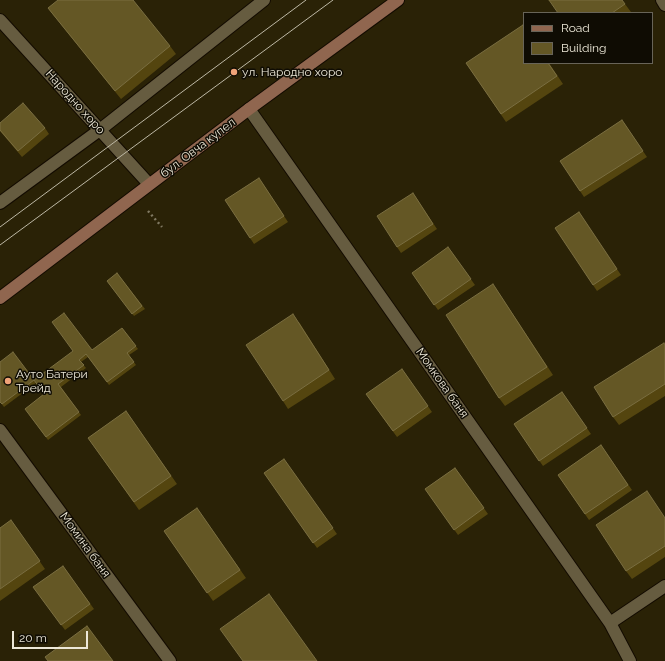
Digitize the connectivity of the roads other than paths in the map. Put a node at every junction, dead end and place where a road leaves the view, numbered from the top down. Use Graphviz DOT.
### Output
graph roads {
  1 [pos="264,0"];
  2 [pos="398,0"];
  3 [pos="662,0"];
  4 [pos="665,5"];
  5 [pos="0,20"];
  6 [pos="249,109"];
  7 [pos="101,129"];
  8 [pos="149,184"];
  9 [pos="0,203"];
  10 [pos="0,298"];
  11 [pos="0,430"];
  12 [pos="665,586"];
  13 [pos="610,623"];
  14 [pos="170,661"];
  15 [pos="630,661"];
  1 -- 7 [label="street"];
  2 -- 6 [label="main road, бул. Овча купел"];
  3 -- 4 [label="street"];
  5 -- 7 [label="street, Народно хоро"];
  6 -- 8 [label="main road, бул. Овча купел"];
  6 -- 13 [label="street, Момкова баня"];
  7 -- 8 [label="street, Народно хоро"];
  7 -- 9 [label="street"];
  8 -- 10 [label="main road, бул. Овча купел"];
  11 -- 14 [label="street, Момина баня"];
  12 -- 13 [label="street"];
  13 -- 15 [label="street, Момкова баня"];
}
